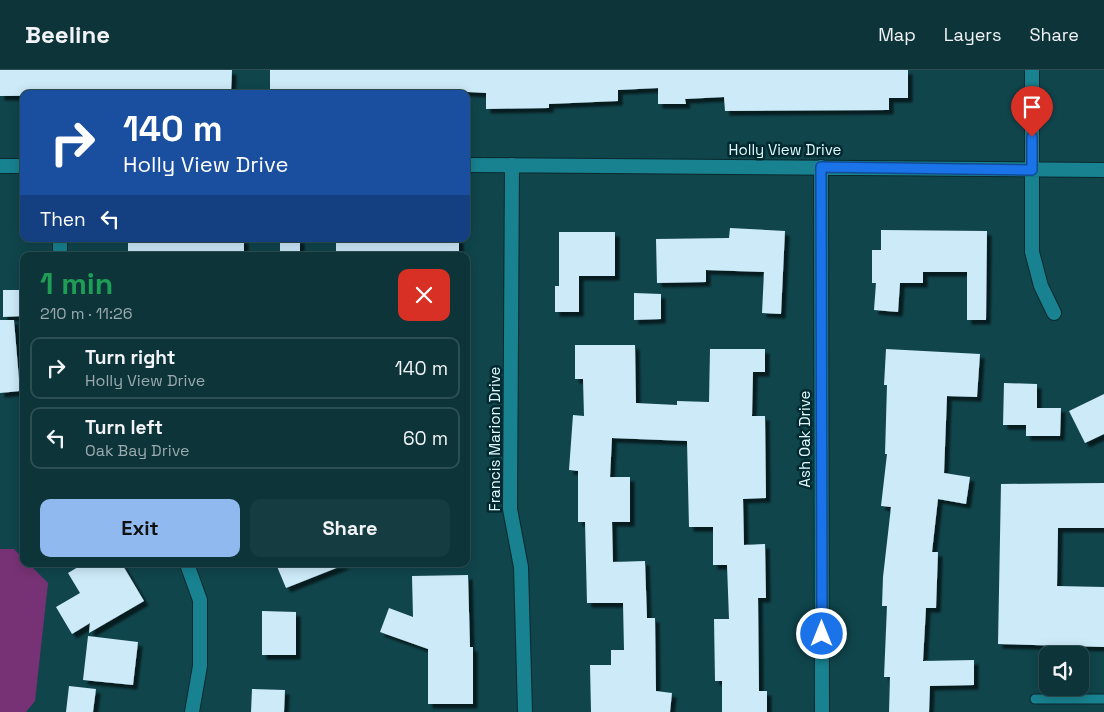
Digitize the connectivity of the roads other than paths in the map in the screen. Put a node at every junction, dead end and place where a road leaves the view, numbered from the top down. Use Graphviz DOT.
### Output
graph roads {
  1 [pos="1032,70"];
  2 [pos="470,165"];
  3 [pos="512,165"];
  4 [pos="0,166"];
  5 [pos="20,166"];
  6 [pos="821,167"];
  7 [pos="1032,170"];
  8 [pos="1104,170"];
  9 [pos="1054,313"];
  10 [pos="188,567"];
  11 [pos="1034,698"];
  12 [pos="1104,699"];
  13 [pos="192,712"];
  14 [pos="525,712"];
  15 [pos="822,712"];
  1 -- 7 [label="street"];
  2 -- 3 [label="street, Holly View Drive"];
  3 -- 6 [label="street, Holly View Drive"];
  3 -- 14 [label="street, Francis Marion Drive"];
  4 -- 5 [label="street"];
  6 -- 7 [label="street, Holly View Drive"];
  6 -- 15 [label="street, Ash Oak Drive"];
  7 -- 8 [label="street, Holly View Drive"];
  7 -- 9 [label="street"];
  10 -- 13 [label="street"];
  11 -- 12 [label="lane"];
}
